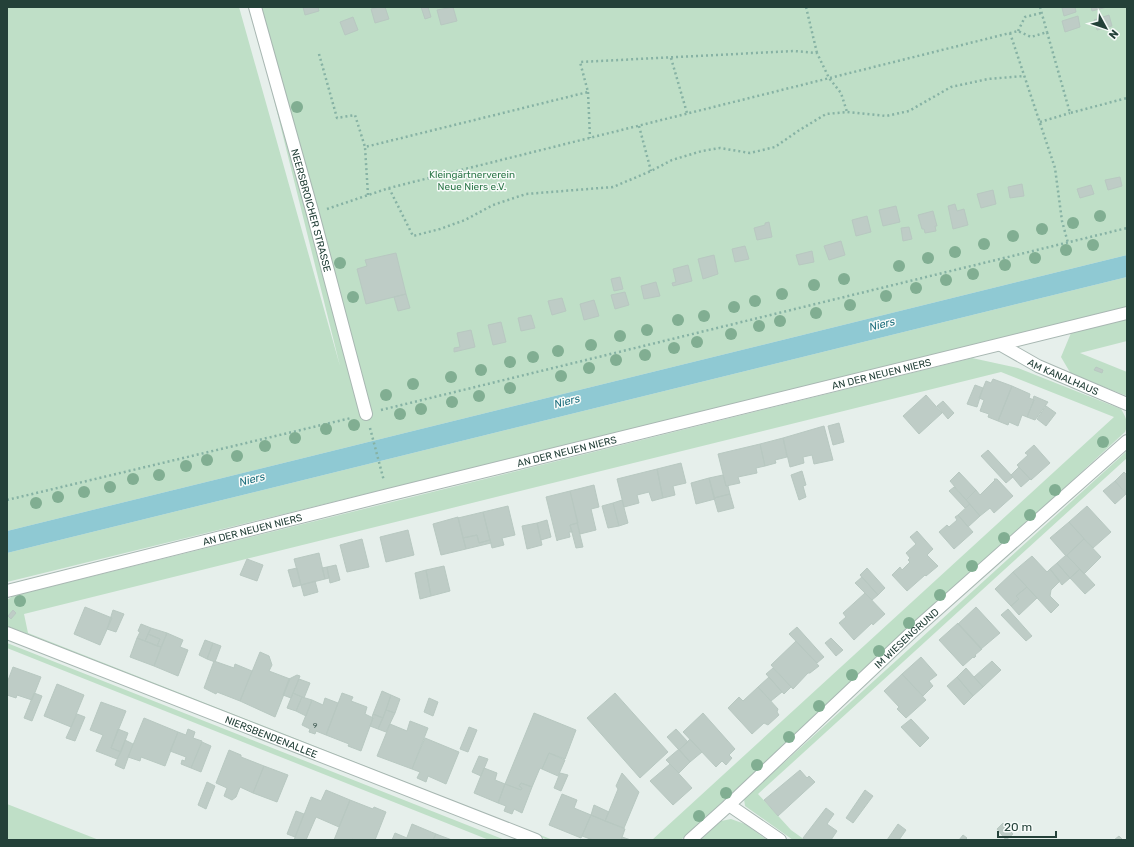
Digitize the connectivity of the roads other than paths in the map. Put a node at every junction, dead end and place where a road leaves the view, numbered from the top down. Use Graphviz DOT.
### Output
graph roads {
  1 [pos="255,7"];
  2 [pos="1127,313"];
  3 [pos="1001,345"];
  4 [pos="1127,404"];
  5 [pos="366,414"];
  6 [pos="1127,441"];
  7 [pos="7,591"];
  8 [pos="7,633"];
  9 [pos="729,805"];
  10 [pos="536,840"];
  11 [pos="690,840"];
  12 [pos="780,840"];
  1 -- 5 [label="street, NEERSBROICHER STRASSE"];
  2 -- 3 [label="street, AN DER NEUEN NIERS"];
  3 -- 4 [label="street, AM KANALHAUS"];
  3 -- 7 [label="street, AN DER NEUEN NIERS"];
  6 -- 9 [label="street, IM WIESENGRUND"];
  8 -- 10 [label="street, NIERSBENDENALLEE"];
  9 -- 11 [label="street, IM WIESENGRUND"];
  9 -- 12 [label="street"];
}
